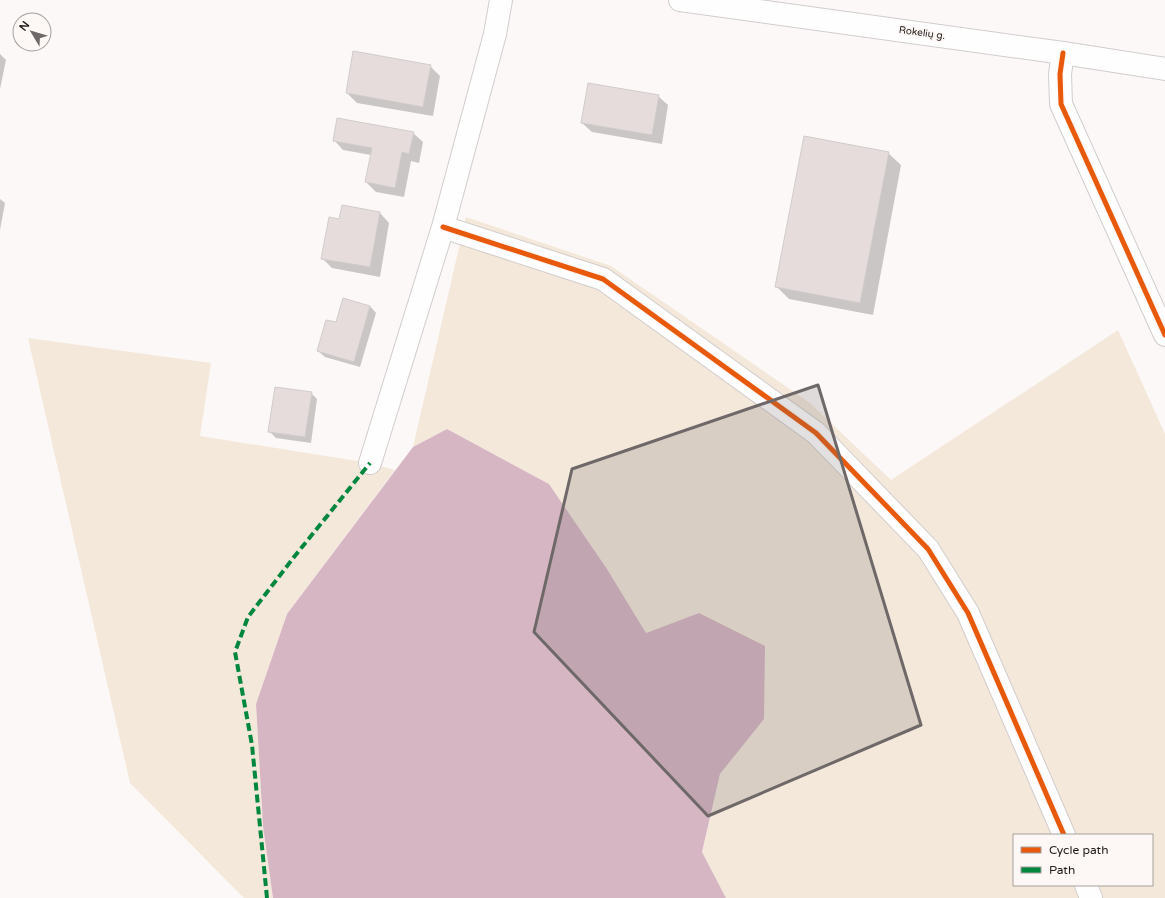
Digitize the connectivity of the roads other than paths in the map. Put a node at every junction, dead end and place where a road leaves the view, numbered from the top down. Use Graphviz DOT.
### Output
graph roads {
  1 [pos="501,0"];
  2 [pos="680,0"];
  3 [pos="1064,53"];
  4 [pos="1165,69"];
  5 [pos="443,227"];
  6 [pos="1165,335"];
  7 [pos="370,463"];
  8 [pos="1064,834"];
  9 [pos="1086,886"];
  10 [pos="1091,898"];
  1 -- 5 [label="street"];
  2 -- 3 [label="street, Rokelių g."];
  3 -- 4 [label="street, Rokelių g."];
  3 -- 6 [label="street"];
  5 -- 7 [label="street"];
  5 -- 8 [label="street"];
  9 -- 10 [label="street"];
}
